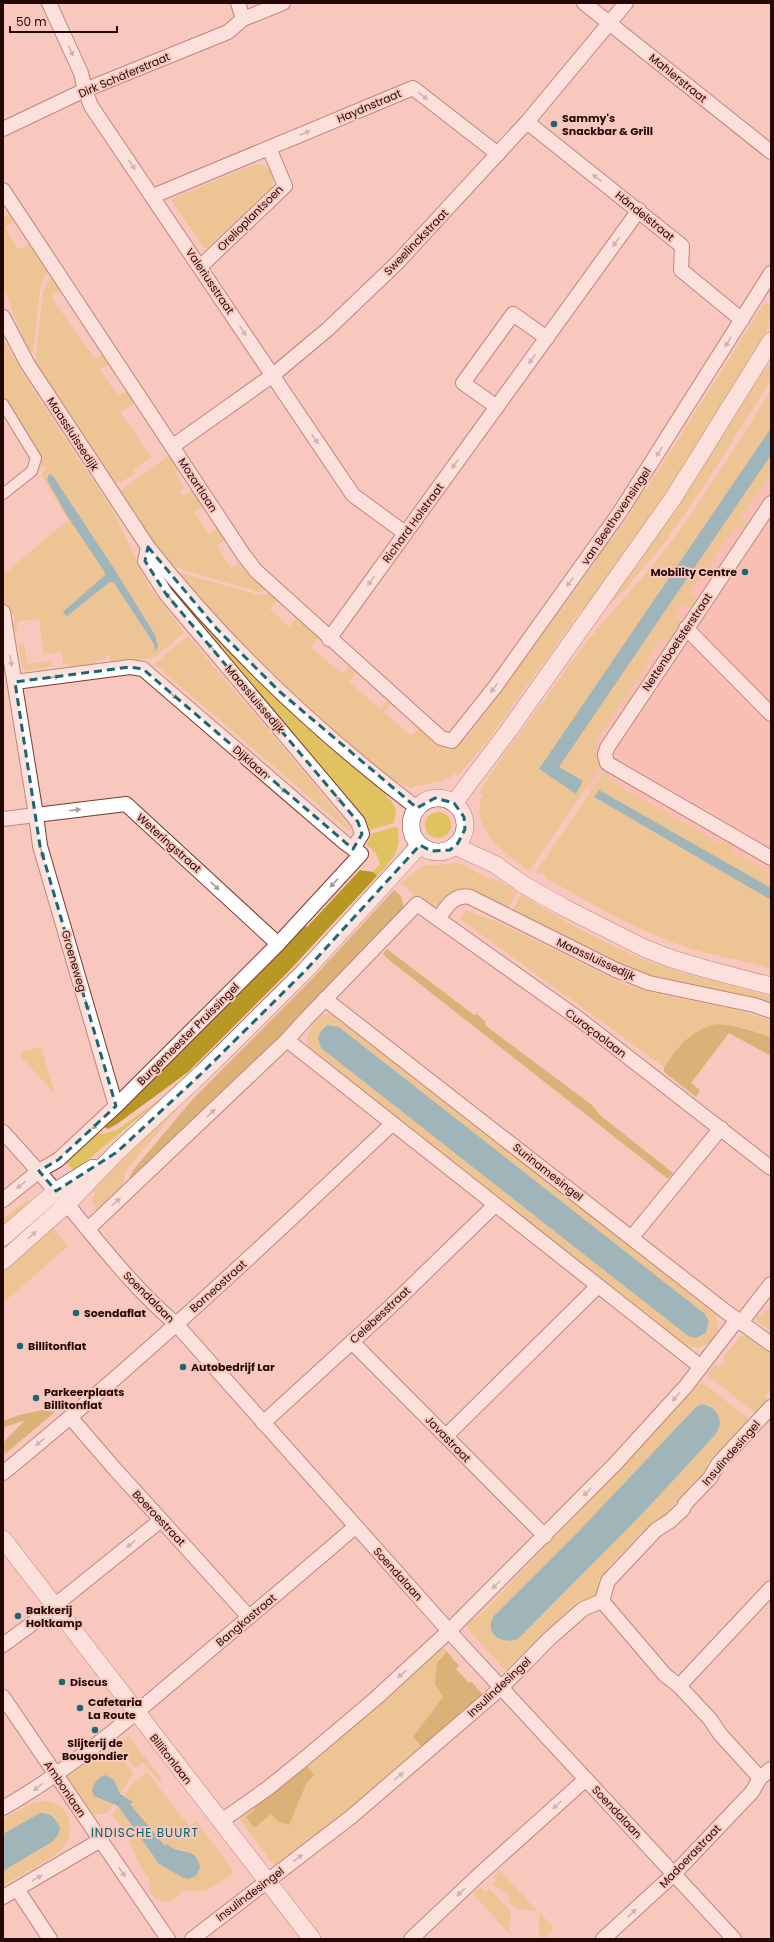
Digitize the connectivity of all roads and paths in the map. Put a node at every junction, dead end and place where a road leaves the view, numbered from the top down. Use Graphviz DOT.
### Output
graph roads {
  1 [pos="49,3"];
  2 [pos="238,3"];
  3 [pos="283,3"];
  4 [pos="584,3"];
  5 [pos="626,3"];
  6 [pos="243,19"];
  7 [pos="610,24"];
  8 [pos="85,90"];
  9 [pos="527,122"];
  10 [pos="3,129"];
  11 [pos="269,148"];
  12 [pos="771,152"];
  13 [pos="498,154"];
  14 [pos="3,190"];
  15 [pos="153,196"];
  16 [pos="639,210"];
  17 [pos="200,266"];
  18 [pos="771,273"];
  19 [pos="3,317"];
  20 [pos="742,320"];
  21 [pos="547,338"];
  22 [pos="771,341"];
  23 [pos="273,375"];
  24 [pos="3,404"];
  25 [pos="496,407"];
  26 [pos="173,446"];
  27 [pos="3,494"];
  28 [pos="771,503"];
  29 [pos="405,533"];
  30 [pos="148,547"];
  31 [pos="3,612"];
  32 [pos="686,628"];
  33 [pos="329,639"];
  34 [pos="15,682"];
  35 [pos="771,714"];
  36 [pos="441,738"];
  37 [pos="454,803"];
  38 [pos="417,808"];
  39 [pos="36,815"];
  40 [pos="3,819"];
  41 [pos="459,840"];
  42 [pos="420,846"];
  43 [pos="357,851"];
  44 [pos="771,858"];
  45 [pos="438,919"];
  46 [pos="278,944"];
  47 [pos="771,986"];
  48 [pos="324,999"];
  49 [pos="771,1011"];
  50 [pos="287,1040"];
  51 [pos="116,1106"];
  52 [pos="392,1124"];
  53 [pos="721,1128"];
  54 [pos="3,1132"];
  55 [pos="117,1152"];
  56 [pos="771,1168"];
  57 [pos="39,1171"];
  58 [pos="56,1191"];
  59 [pos="3,1200"];
  60 [pos="67,1204"];
  61 [pos="495,1205"];
  62 [pos="88,1229"];
  63 [pos="3,1237"];
  64 [pos="632,1237"];
  65 [pos="3,1262"];
  66 [pos="771,1284"];
  67 [pos="598,1286"];
  68 [pos="742,1321"];
  69 [pos="176,1324"];
  70 [pos="352,1342"];
  71 [pos="771,1344"];
  72 [pos="701,1367"];
  73 [pos="768,1416"];
  74 [pos="70,1418"];
  75 [pos="264,1423"];
  76 [pos="446,1436"];
  77 [pos="3,1473"];
  78 [pos="161,1520"];
  79 [pos="355,1527"];
  80 [pos="545,1536"];
  81 [pos="3,1539"];
  82 [pos="771,1588"];
  83 [pos="602,1601"];
  84 [pos="54,1606"];
  85 [pos="249,1617"];
  86 [pos="449,1631"];
  87 [pos="3,1645"];
  88 [pos="679,1686"];
  89 [pos="501,1688"];
  90 [pos="3,1697"];
  91 [pos="136,1713"];
  92 [pos="771,1768"];
  93 [pos="55,1774"];
  94 [pos="760,1778"];
  95 [pos="586,1779"];
  96 [pos="3,1808"];
  97 [pos="220,1822"];
  98 [pos="99,1841"];
  99 [pos="674,1874"];
  100 [pos="267,1881"];
  101 [pos="17,1889"];
  102 [pos="3,1897"];
  103 [pos="50,1939"];
  104 [pos="168,1939"];
  105 [pos="192,1939"];
  106 [pos="312,1939"];
  107 [pos="411,1939"];
  108 [pos="603,1939"];
  109 [pos="734,1939"];
  1 -- 8 [label="street, Valeriusstraat, one-way"];
  2 -- 6 [label="street"];
  3 -- 6 [label="street, Dirk Schäferstraat"];
  4 -- 7 [label="street, Mahlerstraat"];
  5 -- 7 [label="street, Sweelinckstraat"];
  6 -- 8 [label="street, Dirk Schäferstraat"];
  7 -- 9 [label="street, Sweelinckstraat"];
  7 -- 12 [label="street, Mahlerstraat"];
  8 -- 10 [label="street, Dirk Schäferstraat"];
  8 -- 15 [label="street, Valeriusstraat, one-way"];
  9 -- 13 [label="street, Sweelinckstraat"];
  16 -- 9 [label="street, Händelstraat, one-way"];
  11 -- 13 [label="street, Haydnstraat, one-way"];
  11 -- 15 [label="street"];
  11 -- 17 [label="street, Orelioplantsoen"];
  13 -- 23 [label="street, Sweelinckstraat"];
  14 -- 26 [label="street, Mozartlaan"];
  15 -- 17 [label="street, Valeriusstraat"];
  16 -- 20 [label="street, Händelstraat"];
  16 -- 21 [label="street, Richard Holstraat, one-way"];
  17 -- 23 [label="street, Valeriusstraat, one-way"];
  18 -- 20 [label="street, van Beethovensingel"];
  19 -- 30 [label="street, Maassluissedijk"];
  20 -- 36 [label="street, van Beethovensingel, one-way"];
  21 -- 25 [label="street, Richard Holstraat, one-way"];
  21 -- 25 [label="street"];
  22 -- 37 [label="street"];
  23 -- 26 [label="street, Sweelinckstraat"];
  23 -- 29 [label="street, Valeriusstraat, one-way"];
  24 -- 27 [label="street"];
  25 -- 29 [label="street, Richard Holstraat, one-way"];
  26 -- 33 [label="street, Mozartlaan"];
  28 -- 32 [label="street, Nettenboetsterstraat"];
  29 -- 33 [label="street, Richard Holstraat, one-way"];
  30 -- 38 [label="street, Maassluissedijk"];
  43 -- 30 [label="street, Maassluissedijk, one-way"];
  31 -- 34 [label="street, Groeneweg, one-way"];
  32 -- 35 [label="street"];
  32 -- 44 [label="street, Nettenboetsterstraat"];
  33 -- 36 [label="street, Mozartlaan"];
  34 -- 39 [label="street, Groeneweg"];
  34 -- 43 [label="street, Dijklaan, one-way"];
  37 -- 38 [label="street"];
  37 -- 41 [label="street"];
  38 -- 42 [label="street"];
  39 -- 40 [label="street, Weteringstraat"];
  39 -- 46 [label="street, Weteringstraat, one-way"];
  39 -- 51 [label="street, Groeneweg, one-way"];
  41 -- 42 [label="street"];
  41 -- 47 [label="street"];
  42 -- 55 [label="street"];
  43 -- 46 [label="street, Burgemeester Pruissingel, one-way"];
  45 -- 48 [label="street, Curaçaolaan"];
  45 -- 49 [label="street, Maassluissedijk"];
  45 -- 53 [label="street, Curaçaolaan"];
  46 -- 51 [label="street, Burgemeester Pruissingel"];
  48 -- 50 [label="street"];
  48 -- 64 [label="street, Surinamesingel"];
  50 -- 52 [label="street"];
  62 -- 50 [label="street, one-way"];
  51 -- 57 [label="street, Burgemeester Pruissingel, one-way"];
  52 -- 61 [label="street"];
  52 -- 69 [label="street, Borneostraat"];
  53 -- 56 [label="street, Curaçaolaan"];
  53 -- 64 [label="street"];
  54 -- 57 [label="street, Soendalaan"];
  55 -- 58 [label="street"];
  55 -- 60 [label="street"];
  57 -- 58 [label="street, Soendalaan"];
  57 -- 59 [label="street, Burgemeester Pruissingel, one-way"];
  58 -- 60 [label="street, Soendalaan"];
  58 -- 63 [label="street"];
  60 -- 62 [label="street, Soendalaan"];
  65 -- 60 [label="street, one-way"];
  61 -- 67 [label="street"];
  61 -- 70 [label="street, Celebesstraat"];
  62 -- 69 [label="street, Soendalaan"];
  64 -- 68 [label="street, Surinamesingel"];
  66 -- 68 [label="street"];
  67 -- 72 [label="street"];
  67 -- 76 [label="street"];
  68 -- 71 [label="street, Surinamesingel"];
  68 -- 72 [label="street"];
  69 -- 74 [label="street, Borneostraat"];
  69 -- 75 [label="street, Soendalaan"];
  70 -- 75 [label="street, Celebesstraat"];
  70 -- 76 [label="street, Javastraat"];
  72 -- 80 [label="street, one-way"];
  73 -- 83 [label="street, Insulindesingel"];
  74 -- 77 [label="street, Borneostraat, one-way"];
  74 -- 78 [label="street, Boeroestraat"];
  75 -- 79 [label="street, Soendalaan"];
  76 -- 80 [label="street, Javastraat"];
  78 -- 84 [label="street, one-way"];
  78 -- 85 [label="street, Boeroestraat"];
  79 -- 85 [label="street, Bangkastraat"];
  79 -- 86 [label="street, Soendalaan"];
  80 -- 86 [label="street, one-way"];
  81 -- 84 [label="street, Billitonlaan"];
  82 -- 88 [label="street"];
  83 -- 88 [label="street"];
  83 -- 89 [label="street, Insulindesingel"];
  84 -- 87 [label="street"];
  84 -- 91 [label="street, Billitonlaan"];
  85 -- 91 [label="street, Bangkastraat"];
  86 -- 89 [label="street, Soendalaan"];
  86 -- 97 [label="street, one-way"];
  88 -- 94 [label="street"];
  89 -- 95 [label="street, Soendalaan"];
  100 -- 89 [label="street, Insulindesingel, one-way"];
  90 -- 93 [label="street, Ambonlaan"];
  91 -- 93 [label="street, Bangkastraat"];
  91 -- 97 [label="street, Billitonlaan"];
  92 -- 94 [label="street, Madoerastraat"];
  93 -- 96 [label="street, Bangkastraat, one-way"];
  93 -- 98 [label="street, Ambonlaan"];
  94 -- 99 [label="street, Madoerastraat"];
  95 -- 99 [label="street, Soendalaan"];
  95 -- 107 [label="street, one-way"];
  97 -- 100 [label="street, Billitonlaan"];
  101 -- 98 [label="street, one-way"];
  98 -- 104 [label="street, Ambonlaan, one-way"];
  108 -- 99 [label="street, Madoerastraat, one-way"];
  99 -- 109 [label="street, Soendalaan"];
  100 -- 105 [label="street, Insulindesingel"];
  100 -- 106 [label="street, Billitonlaan"];
  101 -- 102 [label="street"];
  101 -- 103 [label="street"];
}
